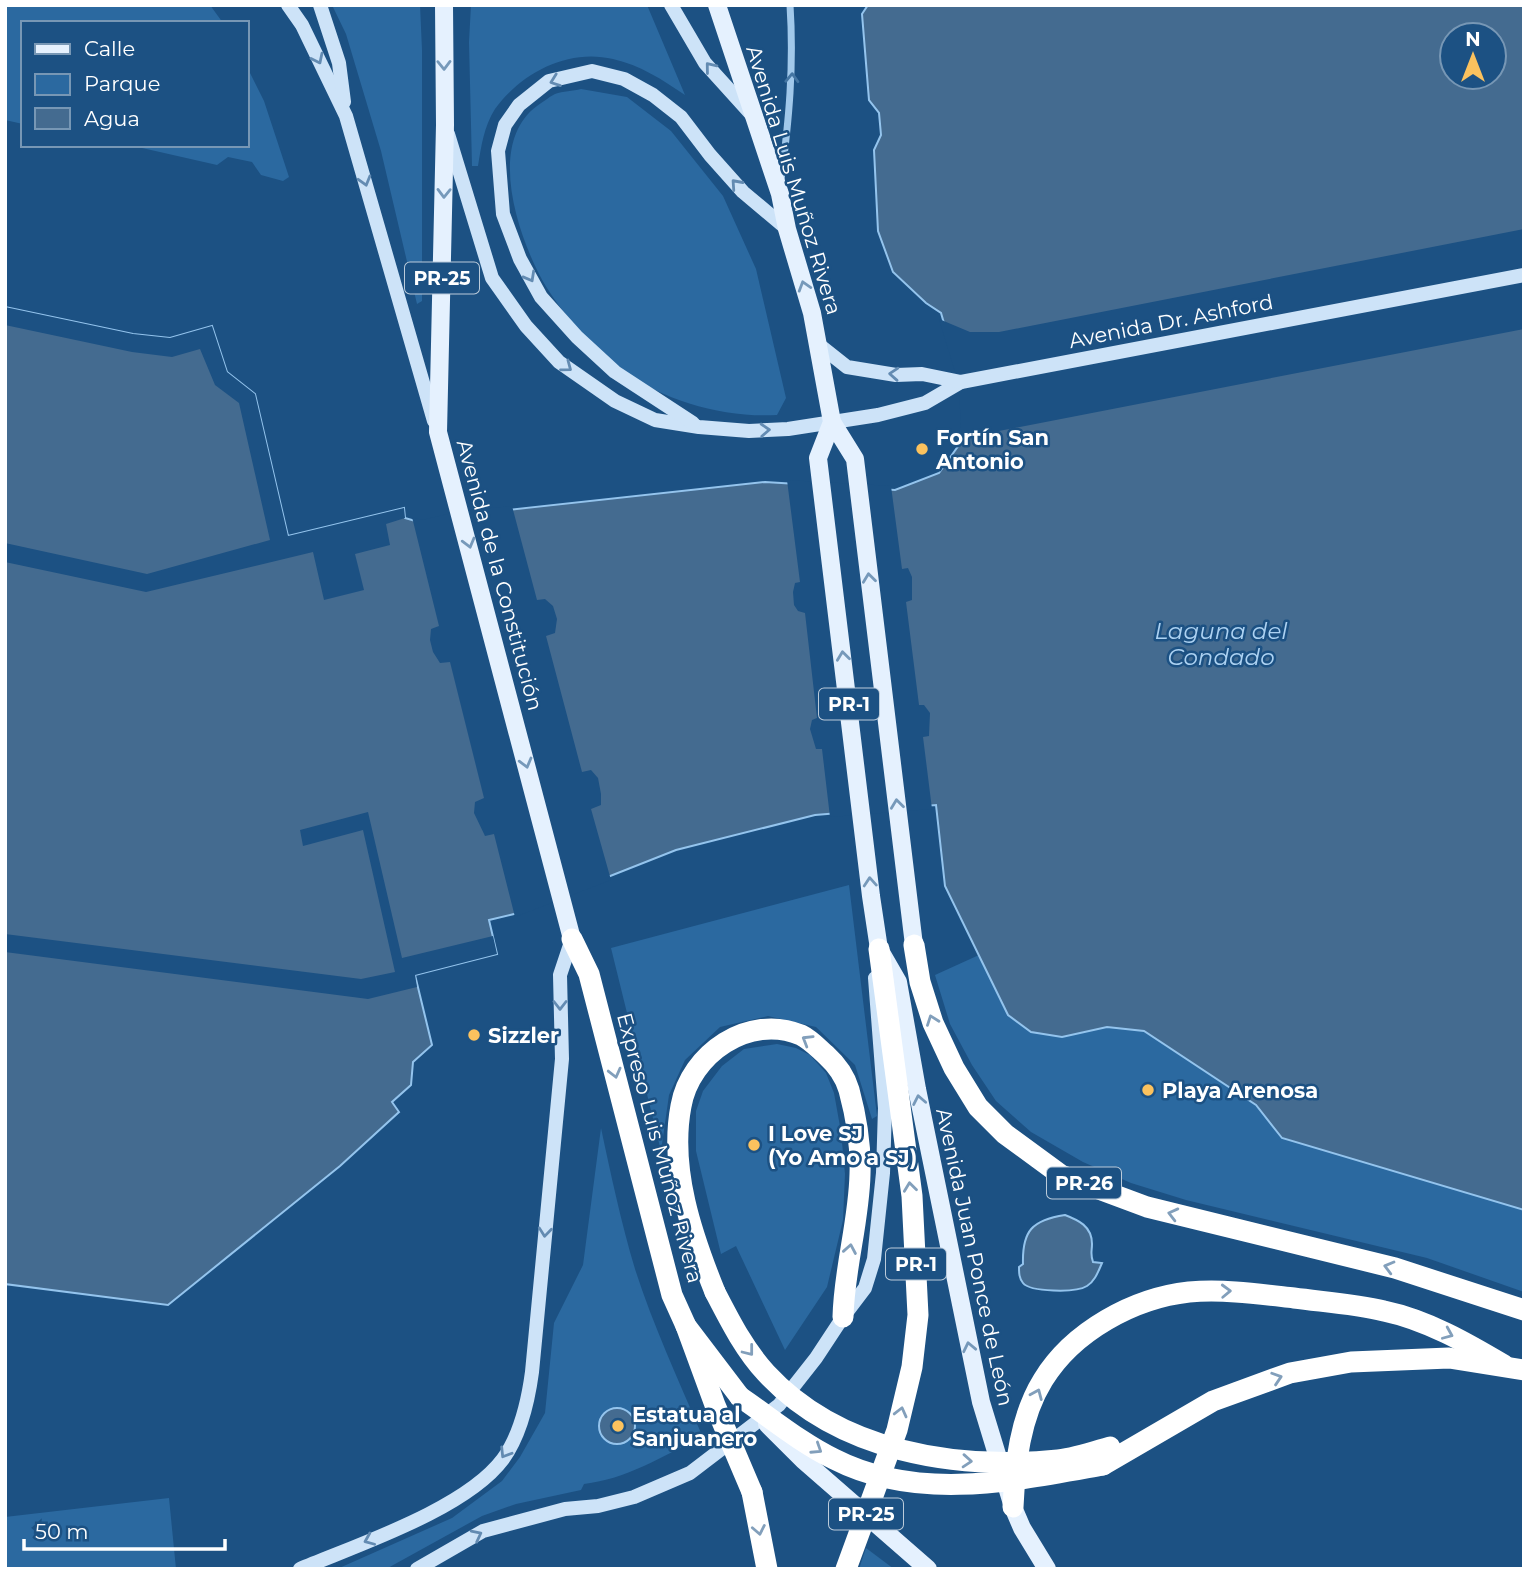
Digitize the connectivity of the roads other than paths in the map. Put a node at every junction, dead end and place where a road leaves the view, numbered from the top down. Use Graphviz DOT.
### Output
graph roads {
  1 [pos="288,5"];
  2 [pos="320,5"];
  3 [pos="444,5"];
  4 [pos="671,5"];
  5 [pos="717,5"];
  6 [pos="789,5"];
  7 [pos="346,116"];
  8 [pos="755,118"];
  9 [pos="445,125"];
  10 [pos="779,194"];
  11 [pos="787,229"];
  12 [pos="1524,275"];
  13 [pos="818,344"];
  14 [pos="961,382"];
  15 [pos="832,422"];
  16 [pos="699,427"];
  17 [pos="438,432"];
  18 [pos="572,939"];
  19 [pos="914,944"];
  20 [pos="879,949"];
  21 [pos="1524,1310"];
  22 [pos="843,1317"];
  23 [pos="686,1326"];
  24 [pos="1514,1368"];
  25 [pos="740,1397"];
  26 [pos="1106,1456"];
  27 [pos="1013,1507"];
  28 [pos="300,1569"];
  29 [pos="417,1569"];
  30 [pos="767,1569"];
  31 [pos="846,1569"];
  32 [pos="928,1569"];
  33 [pos="1047,1569"];
  1 -- 7 [label="main road, one-way"];
  2 -- 7 [label="main road"];
  3 -- 9 [label="main road, Avenida de la Constitución / PR-25, one-way"];
  8 -- 4 [label="main road, PR-1, one-way"];
  5 -- 8 [label="main road, Avenida Luis Muñoz Rivera"];
  10 -- 6 [label="street, one-way"];
  7 -- 17 [label="main road, one-way"];
  8 -- 10 [label="main road, Avenida Luis Muñoz Rivera / PR-1"];
  9 -- 16 [label="main road, Avenida Dr. Ashford, one-way"];
  9 -- 17 [label="main road, Avenida de la Constitución / PR-25, one-way"];
  10 -- 11 [label="main road, Avenida Luis Muñoz Rivera / PR-1"];
  13 -- 11 [label="main road, Avenida Luis Muñoz Rivera / PR-1, one-way"];
  11 -- 16 [label="main road, one-way"];
  12 -- 14 [label="main road, Avenida Dr. Ashford"];
  14 -- 13 [label="main road, one-way"];
  13 -- 15 [label="main road, Avenida Luis Muñoz Rivera / PR-1"];
  14 -- 15 [label="main road, Avenida Dr. Ashford"];
  16 -- 15 [label="main road, Avenida Dr. Ashford, one-way"];
  19 -- 15 [label="main road, PR-1, one-way"];
  20 -- 15 [label="main road, PR-1, one-way"];
  17 -- 18 [label="main road, Avenida de la Constitución, one-way"];
  18 -- 23 [label="highway, Expreso Luis Muñoz Rivera, one-way"];
  18 -- 28 [label="main road, one-way"];
  21 -- 19 [label="highway, PR-26, one-way"];
  20 -- 22 [label="main road"];
  27 -- 20 [label="main road, Avenida Juan Ponce de León, one-way"];
  31 -- 20 [label="highway, PR-1, one-way"];
  22 -- 26 [label="highway, one-way, bridge"];
  29 -- 22 [label="main road, one-way"];
  23 -- 25 [label="highway, bridge"];
  23 -- 30 [label="highway, Expreso Luis Muñoz Rivera, one-way, bridge"];
  26 -- 24 [label="highway, one-way"];
  27 -- 24 [label="highway, one-way"];
  25 -- 26 [label="highway, one-way, bridge"];
  25 -- 32 [label="main road, PR-25, bridge"];
  27 -- 33 [label="main road, Avenida Juan Ponce de León"];
}
